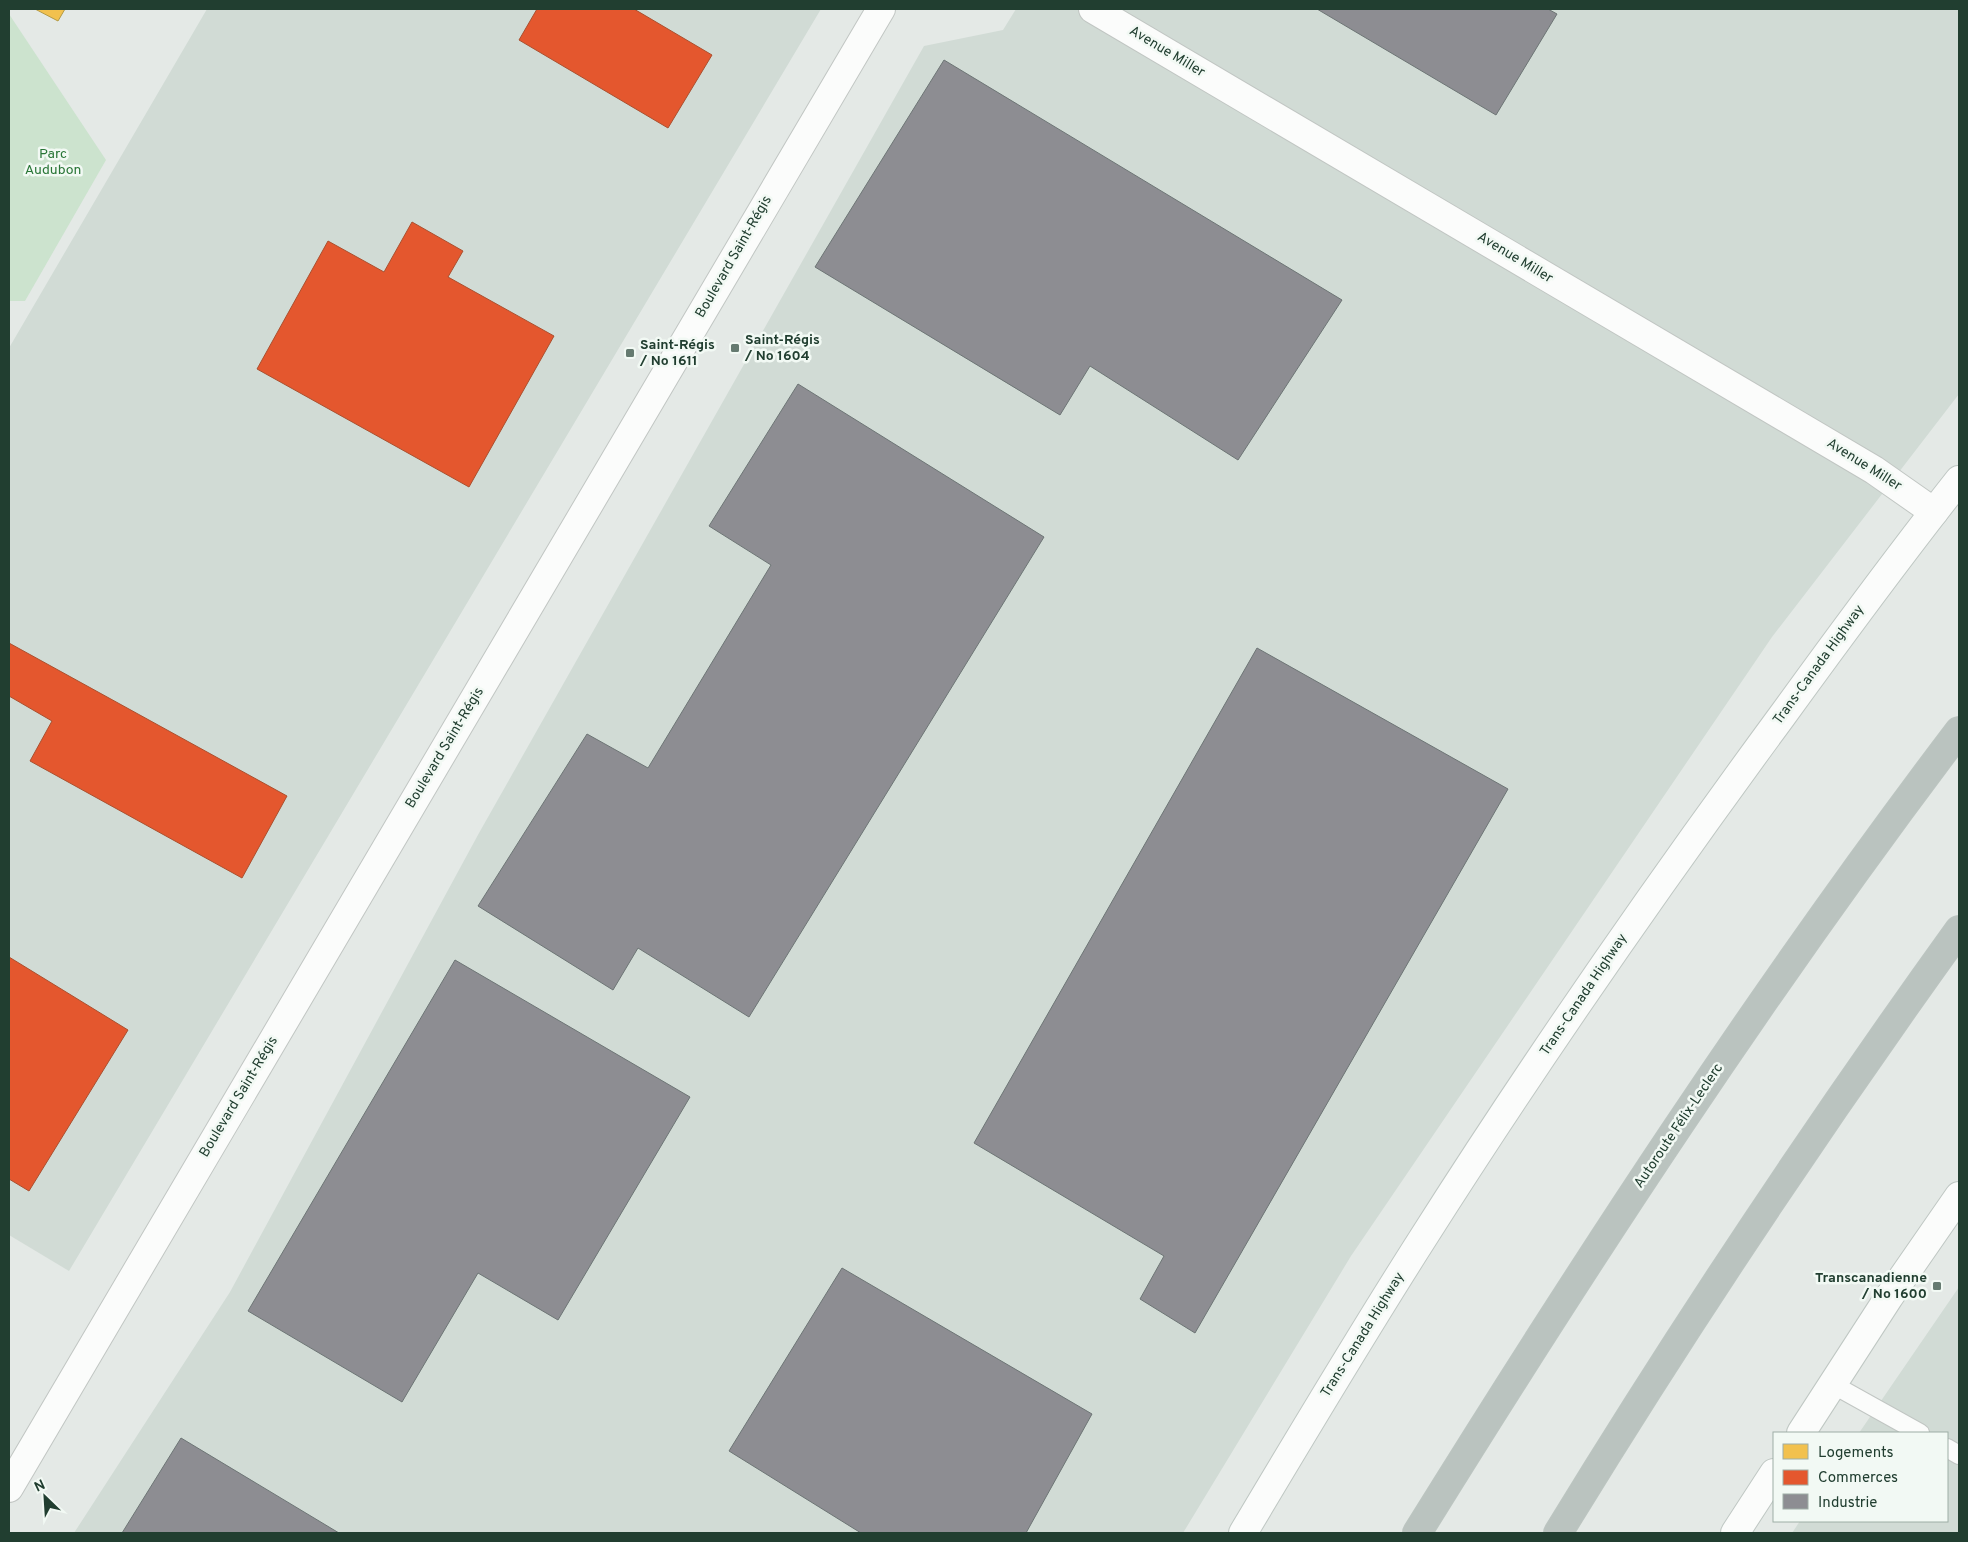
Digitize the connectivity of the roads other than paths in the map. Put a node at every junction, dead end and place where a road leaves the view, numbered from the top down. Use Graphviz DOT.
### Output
graph roads {
  1 [pos="881,9"];
  2 [pos="1094,9"];
  3 [pos="1959,480"];
  4 [pos="1934,512"];
  5 [pos="1959,731"];
  6 [pos="1959,930"];
  7 [pos="1959,1196"];
  8 [pos="1832,1384"];
  9 [pos="1801,1432"];
  10 [pos="1918,1432"];
  11 [pos="1948,1449"];
  12 [pos="1959,1455"];
  13 [pos="1773,1475"];
  14 [pos="9,1488"];
  15 [pos="1243,1533"];
  16 [pos="1417,1533"];
  17 [pos="1558,1533"];
  18 [pos="1735,1533"];
  1 -- 14 [label="street, Boulevard Saint-Régis"];
  2 -- 4 [label="street, Avenue Miller"];
  3 -- 4 [label="street, Trans-Canada Highway"];
  4 -- 15 [label="street, Trans-Canada Highway"];
  5 -- 16 [label="highway, Autoroute Félix-Leclerc"];
  6 -- 17 [label="highway"];
  7 -- 8 [label="street"];
  8 -- 9 [label="street"];
  8 -- 10 [label="lane"];
  11 -- 12 [label="lane"];
  13 -- 18 [label="street"];
}
